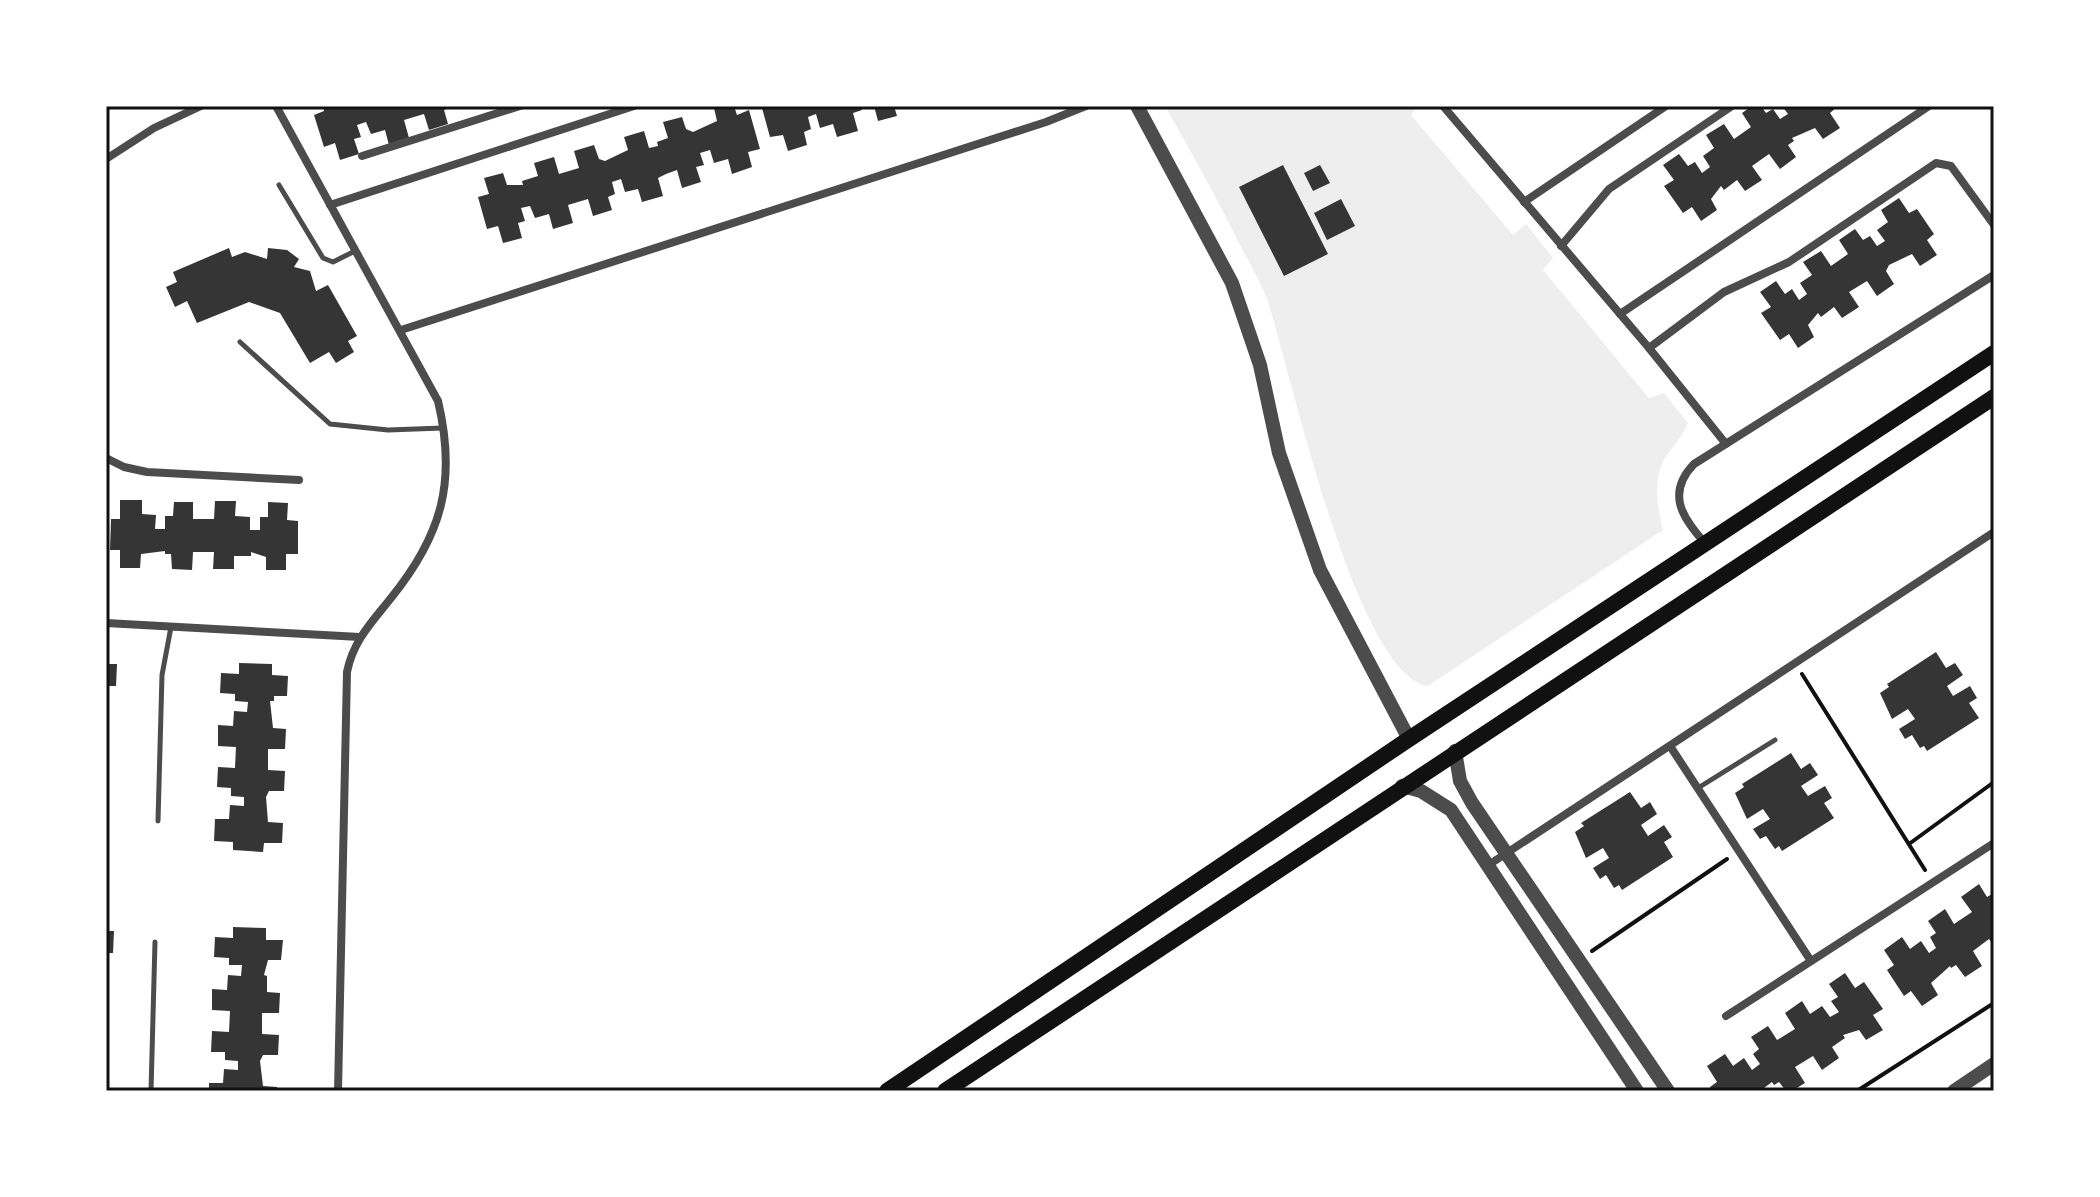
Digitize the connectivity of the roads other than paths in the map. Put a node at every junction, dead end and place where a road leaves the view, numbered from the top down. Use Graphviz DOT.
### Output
graph roads {
  1 [pos="201,106"];
  2 [pos="276,106"];
  3 [pos="520,106"];
  4 [pos="634,106"];
  5 [pos="1086,106"];
  6 [pos="1137,106"];
  7 [pos="1443,106"];
  8 [pos="1666,106"];
  9 [pos="1732,106"];
  10 [pos="1929,106"];
  11 [pos="362,156"];
  12 [pos="106,159"];
  13 [pos="279,185"];
  14 [pos="1524,202"];
  15 [pos="330,205"];
  16 [pos="1994,225"];
  17 [pos="1561,246"];
  18 [pos="356,251"];
  19 [pos="1994,275"];
  20 [pos="1620,314"];
  21 [pos="401,330"];
  22 [pos="240,342"];
  23 [pos="1649,348"];
  24 [pos="1994,353"];
  25 [pos="1994,397"];
  26 [pos="444,428"];
  27 [pos="1726,444"];
  28 [pos="106,458"];
  29 [pos="299,480"];
  30 [pos="1994,532"];
  31 [pos="1706,543"];
  32 [pos="106,623"];
  33 [pos="171,627"];
  34 [pos="360,637"];
  35 [pos="1409,739"];
  36 [pos="1775,740"];
  37 [pos="1670,746"];
  38 [pos="1455,751"];
  39 [pos="1402,786"];
  40 [pos="1697,788"];
  41 [pos="158,821"];
  42 [pos="1994,843"];
  43 [pos="1506,854"];
  44 [pos="1487,866"];
  45 [pos="155,942"];
  46 [pos="1811,961"];
  47 [pos="1726,1016"];
  48 [pos="1994,1064"];
  49 [pos="151,1091"];
  50 [pos="338,1091"];
  51 [pos="887,1091"];
  52 [pos="945,1091"];
  53 [pos="1637,1091"];
  54 [pos="1668,1091"];
  55 [pos="1954,1091"];
  1 -- 12 [label="street"];
  2 -- 15 [label="street"];
  3 -- 11 [label="street"];
  4 -- 15 [label="street"];
  5 -- 21 [label="street"];
  6 -- 35 [label="street"];
  7 -- 14 [label="street"];
  8 -- 14 [label="street"];
  9 -- 17 [label="street"];
  10 -- 20 [label="street"];
  13 -- 18 [label="lane"];
  14 -- 17 [label="street"];
  15 -- 18 [label="street"];
  16 -- 23 [label="street"];
  17 -- 20 [label="street"];
  18 -- 21 [label="street"];
  19 -- 27 [label="street"];
  20 -- 23 [label="street"];
  21 -- 26 [label="street"];
  22 -- 26 [label="lane"];
  23 -- 27 [label="street"];
  24 -- 31 [label="main road"];
  25 -- 38 [label="main road"];
  26 -- 34 [label="street"];
  27 -- 31 [label="street"];
  28 -- 29 [label="street"];
  30 -- 37 [label="street"];
  31 -- 35 [label="main road"];
  32 -- 33 [label="street"];
  33 -- 34 [label="street"];
  33 -- 41 [label="lane"];
  34 -- 50 [label="street"];
  35 -- 51 [label="main road"];
  36 -- 40 [label="lane"];
  37 -- 40 [label="street"];
  37 -- 43 [label="street"];
  38 -- 39 [label="main road"];
  38 -- 43 [label="street"];
  39 -- 44 [label="street"];
  39 -- 52 [label="main road"];
  40 -- 46 [label="street"];
  42 -- 46 [label="street"];
  43 -- 44 [label="street"];
  43 -- 54 [label="street"];
  44 -- 53 [label="street"];
  45 -- 49 [label="lane"];
  46 -- 47 [label="street"];
  48 -- 55 [label="street"];
}
